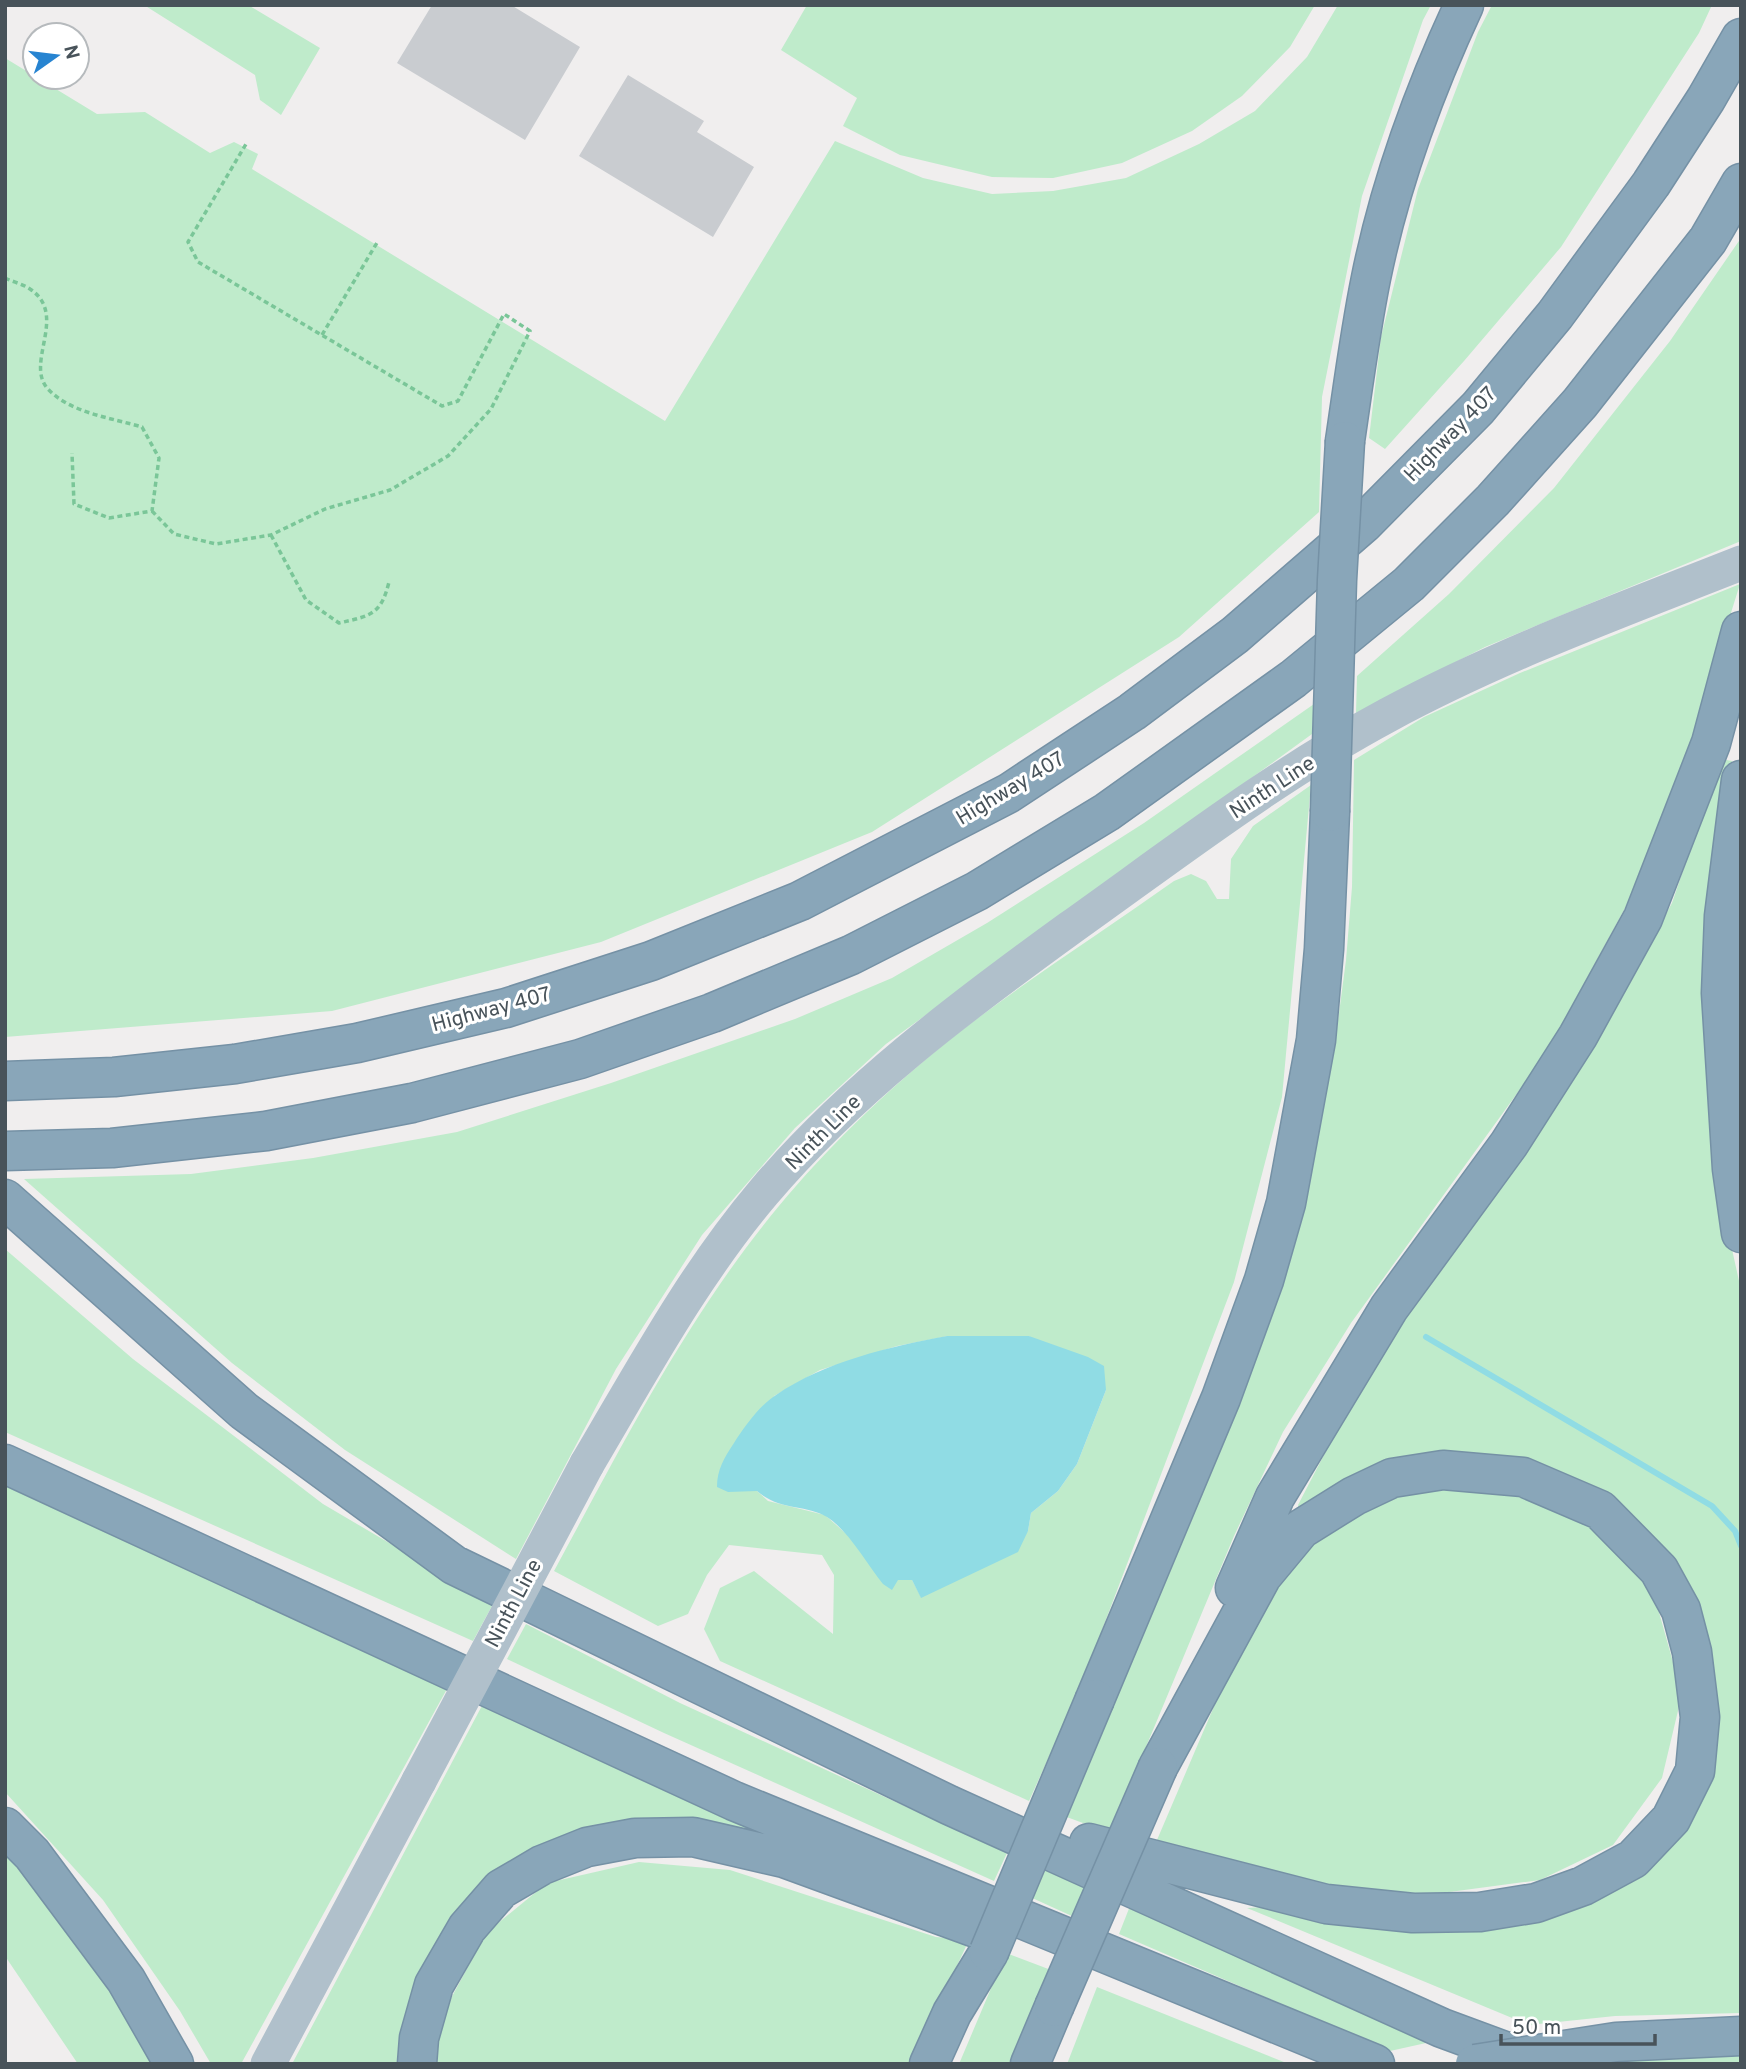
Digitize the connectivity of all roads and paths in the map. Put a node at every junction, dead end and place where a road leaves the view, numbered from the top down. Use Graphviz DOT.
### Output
graph roads {
  1 [pos="1464,5"];
  2 [pos="1741,38"];
  3 [pos="246,144"];
  4 [pos="1741,183"];
  5 [pos="378,241"];
  6 [pos="5,278"];
  7 [pos="322,335"];
  8 [pos="72,453"];
  9 [pos="152,511"];
  10 [pos="271,535"];
  11 [pos="1741,563"];
  12 [pos="389,582"];
  13 [pos="1741,631"];
  14 [pos="1741,780"];
  15 [pos="5,1081"];
  16 [pos="6,1151"];
  17 [pos="5,1199"];
  18 [pos="1741,1233"];
  19 [pos="5,1464"];
  20 [pos="1157,1766"];
  21 [pos="949,1805"];
  22 [pos="5,1827"];
  23 [pos="1163,1979"];
  24 [pos="1741,2036"];
  25 [pos="952,2039"];
  26 [pos="167,2049"];
  27 [pos="268,2064"];
  28 [pos="417,2064"];
  29 [pos="929,2064"];
  30 [pos="1030,2064"];
  31 [pos="1375,2064"];
  32 [pos="1475,2064"];
  33 [pos="1539,2064"];
  1 -- 25 [label="highway, bridge"];
  2 -- 15 [label="highway, Highway 407"];
  3 -- 7 [label="path"];
  4 -- 16 [label="highway"];
  5 -- 7 [label="path"];
  6 -- 9 [label="path"];
  7 -- 10 [label="path"];
  8 -- 9 [label="path"];
  9 -- 10 [label="path"];
  10 -- 12 [label="path"];
  11 -- 27 [label="main road, Ninth Line, bridge"];
  13 -- 20 [label="highway"];
  14 -- 18 [label="highway"];
  17 -- 21 [label="highway"];
  19 -- 23 [label="highway"];
  20 -- 21 [label="highway"];
  20 -- 30 [label="highway, bridge"];
  21 -- 33 [label="highway"];
  22 -- 26 [label="highway"];
  23 -- 28 [label="highway"];
  23 -- 31 [label="highway"];
  24 -- 32 [label="highway, bridge"];
  25 -- 29 [label="highway"];
}
